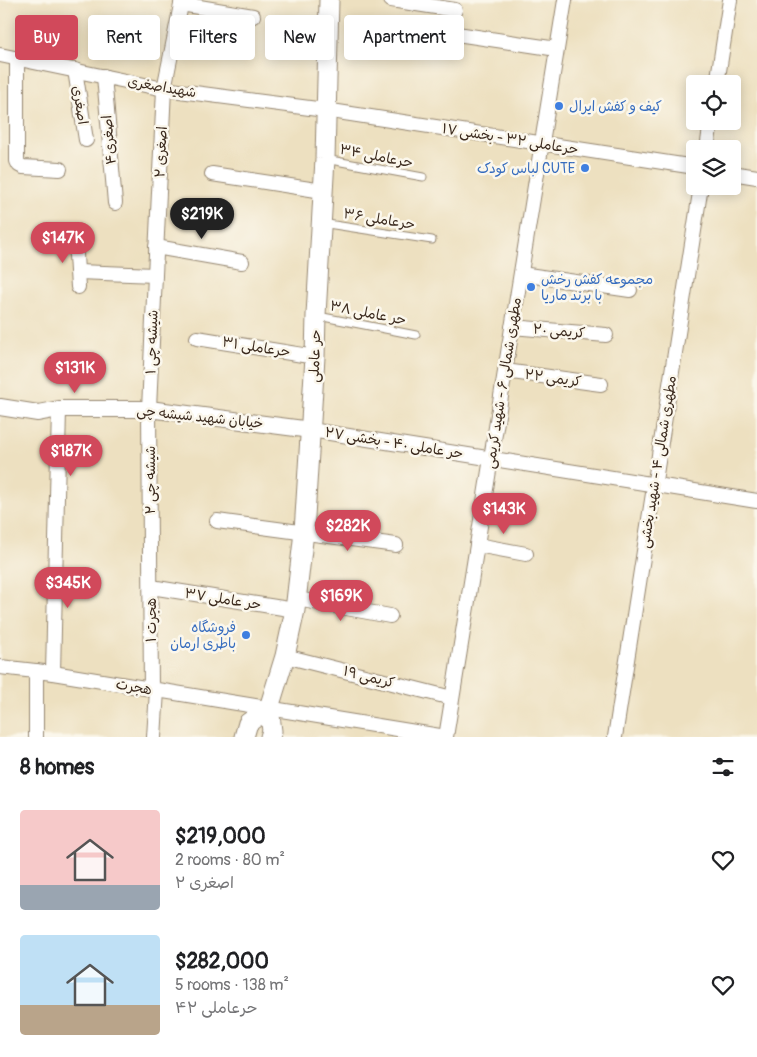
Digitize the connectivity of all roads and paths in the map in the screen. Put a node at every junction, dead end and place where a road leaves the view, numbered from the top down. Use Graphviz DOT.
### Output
graph roads {
  1 [pos="328,0"];
  2 [pos="390,0"];
  3 [pos="565,0"];
  4 [pos="730,0"];
  5 [pos="182,2"];
  6 [pos="454,10"];
  7 [pos="248,15"];
  8 [pos="464,35"];
  9 [pos="557,48"];
  10 [pos="0,55"];
  11 [pos="15,58"];
  12 [pos="16,60"];
  13 [pos="26,60"];
  14 [pos="75,70"];
  15 [pos="718,75"];
  16 [pos="104,76"];
  17 [pos="164,89"];
  18 [pos="325,110"];
  19 [pos="86,140"];
  20 [pos="542,143"];
  21 [pos="325,159"];
  22 [pos="686,166"];
  23 [pos="60,169"];
  24 [pos="212,174"];
  25 [pos="741,174"];
  26 [pos="423,177"];
  27 [pos="757,177"];
  28 [pos="323,191"];
  29 [pos="700,195"];
  30 [pos="114,203"];
  31 [pos="321,223"];
  32 [pos="75,239"];
  33 [pos="432,240"];
  34 [pos="156,247"];
  35 [pos="242,262"];
  36 [pos="78,272"];
  37 [pos="521,274"];
  38 [pos="155,275"];
  39 [pos="78,287"];
  40 [pos="630,290"];
  41 [pos="316,316"];
  42 [pos="512,327"];
  43 [pos="416,334"];
  44 [pos="606,335"];
  45 [pos="197,338"];
  46 [pos="315,357"];
  47 [pos="505,371"];
  48 [pos="601,384"];
  49 [pos="0,407"];
  50 [pos="149,409"];
  51 [pos="59,410"];
  52 [pos="311,430"];
  53 [pos="491,459"];
  54 [pos="655,485"];
  55 [pos="757,501"];
  56 [pos="217,521"];
  57 [pos="304,532"];
  58 [pos="396,545"];
  59 [pos="477,545"];
  60 [pos="150,550"];
  61 [pos="526,554"];
  62 [pos="150,587"];
  63 [pos="296,604"];
  64 [pos="390,616"];
  65 [pos="285,656"];
  66 [pos="0,666"];
  67 [pos="36,671"];
  68 [pos="53,673"];
  69 [pos="154,690"];
  70 [pos="452,698"];
  71 [pos="268,708"];
  72 [pos="36,737"];
  73 [pos="154,737"];
  74 [pos="244,737"];
  75 [pos="270,737"];
  76 [pos="446,737"];
  77 [pos="615,737"];
  1 -- 18 [label="main road, حر عاملی"];
  2 -- 6 [label="street"];
  3 -- 9 [label="street, مطهری شمالی ۶ - شهید کریمی"];
  4 -- 15 [label="street"];
  5 -- 7 [label="street"];
  5 -- 17 [label="street, اصغری ۲"];
  8 -- 9 [label="street"];
  9 -- 20 [label="street, مطهری شمالی ۶ - شهید کریمی"];
  10 -- 11 [label="street, شهیداصغری"];
  12 -- 23 [label="street"];
  13 -- 14 [label="street, شهیداصغری"];
  14 -- 16 [label="street, شهیداصغری"];
  14 -- 19 [label="street, اصغری"];
  16 -- 17 [label="street, شهیداصغری"];
  16 -- 30 [label="street, اصغری۴"];
  17 -- 18 [label="street, شهیداصغری"];
  17 -- 34 [label="street, اصغری ۲"];
  18 -- 20 [label="street, حرعاملی ۳۲ - بخشی ۱۷"];
  18 -- 21 [label="main road, حر عاملی"];
  20 -- 22 [label="street, حرعاملی ۳۲ - بخشی ۱۷"];
  20 -- 37 [label="street, مطهری شمالی ۶ - شهید کریمی"];
  21 -- 26 [label="lane, حرعاملی ۳۴"];
  21 -- 28 [label="main road, حر عاملی"];
  24 -- 28 [label="street"];
  25 -- 27 [label="street"];
  28 -- 31 [label="main road, حر عاملی"];
  29 -- 54 [label="street, مطهری شمالی ۴ - شهید بخشی"];
  31 -- 33 [label="lane, حرعاملی ۳۶"];
  31 -- 41 [label="main road, حر عاملی"];
  32 -- 36 [label="street"];
  34 -- 35 [label="street"];
  34 -- 38 [label="street, اصغری ۲"];
  36 -- 38 [label="street"];
  36 -- 39 [label="street"];
  37 -- 40 [label="street"];
  37 -- 42 [label="street, مطهری شمالی ۶ - شهید کریمی"];
  38 -- 50 [label="street, شیشه چی ۱"];
  41 -- 43 [label="lane, حر عاملی ۳۸"];
  41 -- 46 [label="main road, حر عاملی"];
  42 -- 44 [label="street, کریمی ۲۰"];
  42 -- 47 [label="street, مطهری شمالی ۶ - شهید کریمی"];
  45 -- 46 [label="street, حرعاملی ۳۱"];
  46 -- 52 [label="main road, حر عاملی"];
  47 -- 48 [label="street, کریمی ۲۲"];
  47 -- 53 [label="street, مطهری شمالی ۶ - شهید کریمی"];
  49 -- 51 [label="street, خیابان شهید شیشه چی"];
  50 -- 51 [label="street, خیابان شهید شیشه چی"];
  50 -- 52 [label="street, خیابان شهید شیشه چی"];
  50 -- 60 [label="street, شیشه چی ۲"];
  51 -- 68 [label="street"];
  52 -- 53 [label="street, حر عاملی ۴۰ - بخشی ۲۷"];
  52 -- 57 [label="main road, حر عاملی"];
  53 -- 54 [label="street, حر عاملی ۴۰ - بخشی ۲۷"];
  53 -- 59 [label="street, مطهری شمالی ۶ - شهید کریمی"];
  54 -- 55 [label="street, حر عاملی ۴۰ - بخشی ۲۷"];
  54 -- 77 [label="street, مطهری شمالی ۴ - شهید بخشی"];
  56 -- 57 [label="street"];
  57 -- 58 [label="street"];
  57 -- 63 [label="main road, حر عاملی"];
  59 -- 61 [label="street"];
  59 -- 70 [label="street, مطهری شمالی ۶ - شهید کریمی"];
  60 -- 62 [label="street, هجرت ۱"];
  62 -- 63 [label="street, حر عاملی ۳۷"];
  62 -- 69 [label="street, هجرت ۱"];
  63 -- 64 [label="street, حر عاملی ۳۷"];
  63 -- 65 [label="main road, حر عاملی"];
  65 -- 70 [label="street, کریمی ۱۹"];
  65 -- 71 [label="main road, حر عاملی"];
  66 -- 67 [label="street, هجرت"];
  67 -- 68 [label="street, هجرت"];
  67 -- 72 [label="street"];
  68 -- 69 [label="street, هجرت"];
  69 -- 71 [label="street, هجرت"];
  69 -- 73 [label="street, هجرت ۱"];
  70 -- 76 [label="street, مطهری شمالی ۶ - شهید کریمی"];
  71 -- 74 [label="main road"];
  71 -- 75 [label="main road, حر عاملی"];
  71 -- 76 [label="street, هجرت"];
}
